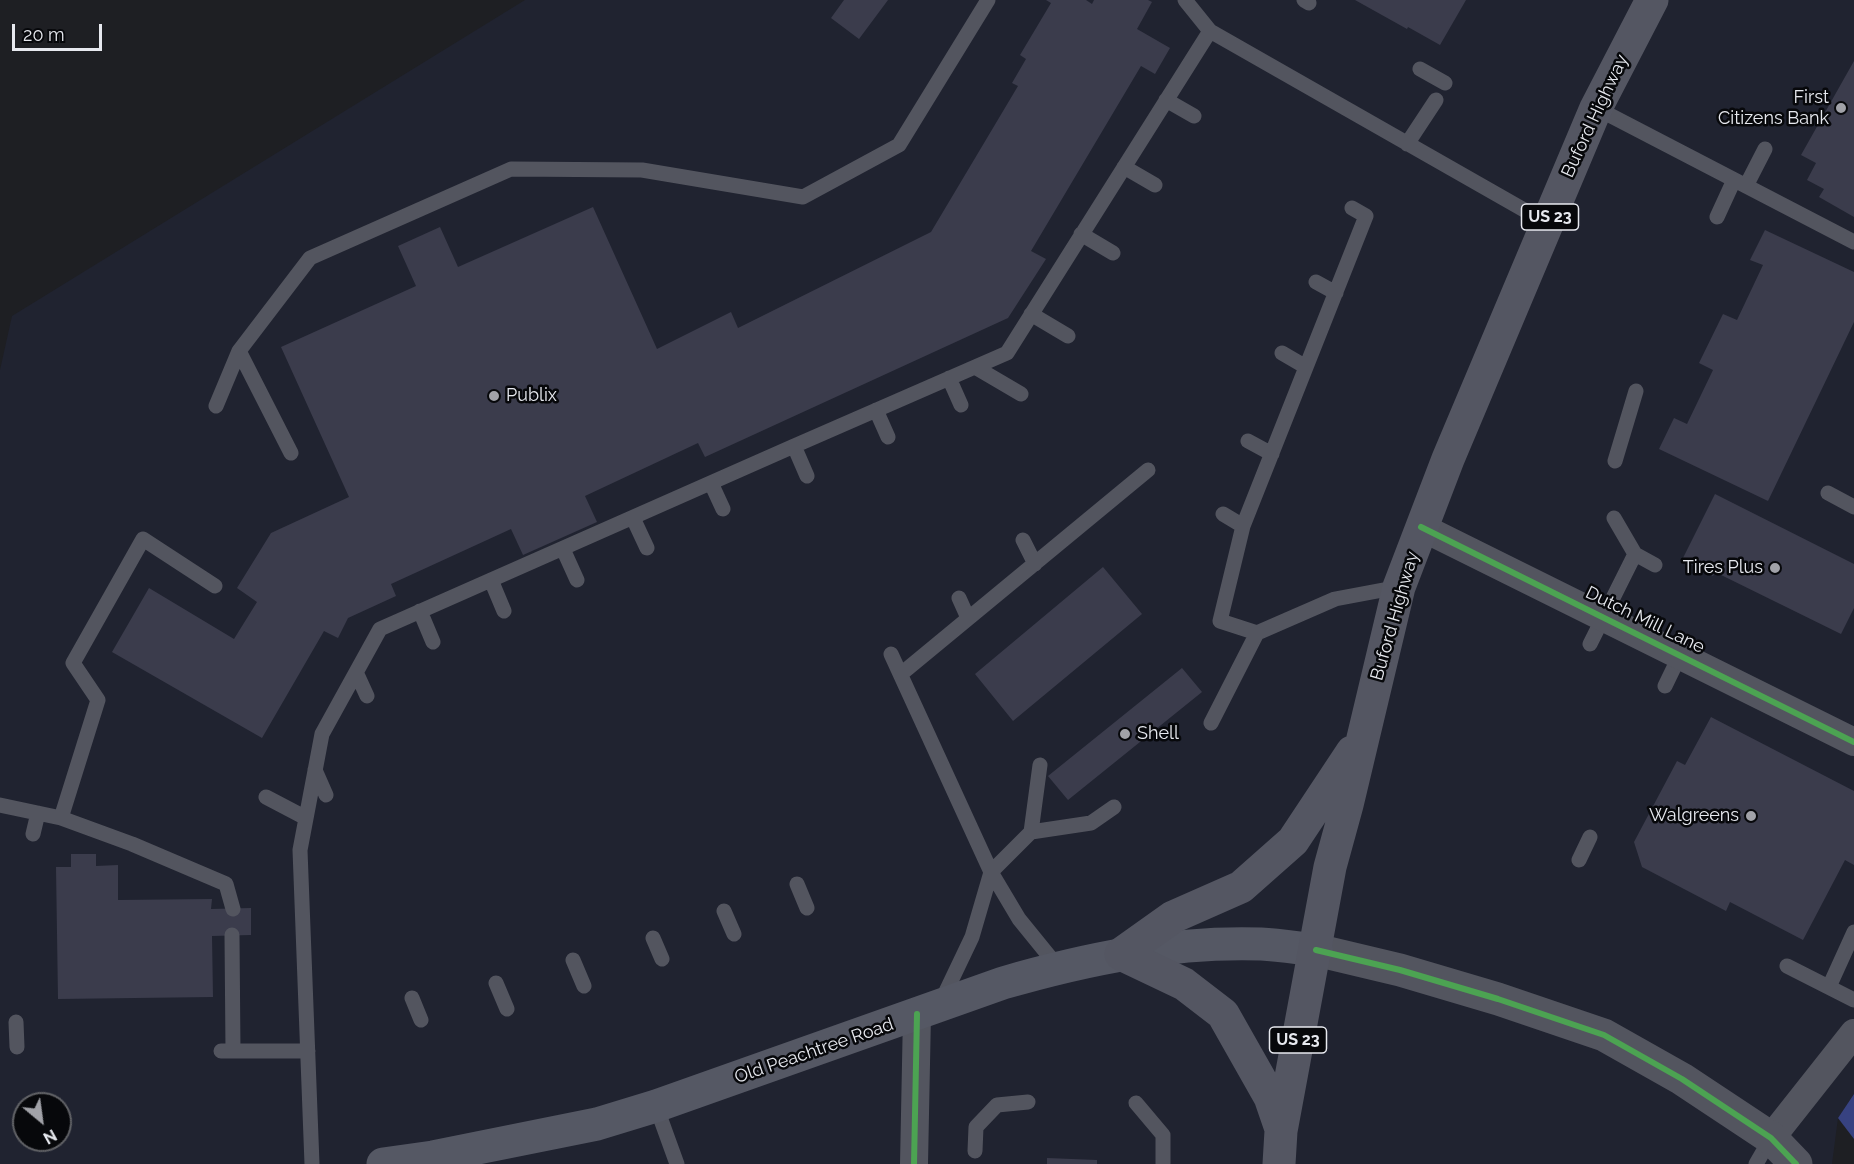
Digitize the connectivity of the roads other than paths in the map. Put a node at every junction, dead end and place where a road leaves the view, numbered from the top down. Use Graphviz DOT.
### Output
graph roads {
  1 [pos="987,0"];
  2 [pos="1185,0"];
  3 [pos="1652,0"];
  4 [pos="1210,31"];
  5 [pos="1420,69"];
  6 [pos="1445,83"];
  7 [pos="1166,100"];
  8 [pos="1436,100"];
  9 [pos="1596,108"];
  10 [pos="1194,116"];
  11 [pos="1407,144"];
  12 [pos="1765,149"];
  13 [pos="1124,167"];
  14 [pos="1740,183"];
  15 [pos="1155,185"];
  16 [pos="1352,208"];
  17 [pos="1717,217"];
  18 [pos="1547,223"];
  19 [pos="1081,234"];
  20 [pos="1854,242"];
  21 [pos="1113,253"];
  22 [pos="1316,282"];
  23 [pos="1336,293"];
  24 [pos="1031,314"];
  25 [pos="1068,336"];
  26 [pos="239,351"];
  27 [pos="1282,353"];
  28 [pos="975,367"];
  29 [pos="1306,367"];
  30 [pos="949,378"];
  31 [pos="1636,391"];
  32 [pos="1021,394"];
  33 [pos="961,405"];
  34 [pos="216,406"];
  35 [pos="876,410"];
  36 [pos="888,437"];
  37 [pos="1248,441"];
  38 [pos="794,446"];
  39 [pos="291,453"];
  40 [pos="1272,454"];
  41 [pos="1615,461"];
  42 [pos="1148,470"];
  43 [pos="807,476"];
  44 [pos="711,483"];
  45 [pos="1828,493"];
  46 [pos="1854,507"];
  47 [pos="723,509"];
  48 [pos="1223,514"];
  49 [pos="633,518"];
  50 [pos="1614,518"];
  51 [pos="1243,526"];
  52 [pos="1421,527"];
  53 [pos="1023,540"];
  54 [pos="646,548"];
  55 [pos="563,549"];
  56 [pos="1635,554"];
  57 [pos="1035,564"];
  58 [pos="1655,565"];
  59 [pos="491,580"];
  60 [pos="576,580"];
  61 [pos="215,586"];
  62 [pos="1399,587"];
  63 [pos="959,598"];
  64 [pos="420,611"];
  65 [pos="504,611"];
  66 [pos="1604,616"];
  67 [pos="968,618"];
  68 [pos="1257,633"];
  69 [pos="433,642"];
  70 [pos="1590,644"];
  71 [pos="891,654"];
  72 [pos="1680,655"];
  73 [pos="356,672"];
  74 [pos="901,674"];
  75 [pos="1665,686"];
  76 [pos="367,696"];
  77 [pos="1211,723"];
  78 [pos="1362,736"];
  79 [pos="1854,742"];
  80 [pos="1040,765"];
  81 [pos="315,770"];
  82 [pos="326,795"];
  83 [pos="266,797"];
  84 [pos="0,805"];
  85 [pos="1114,807"];
  86 [pos="38,813"];
  87 [pos="61,818"];
  88 [pos="306,818"];
  89 [pos="1031,832"];
  90 [pos="33,834"];
  91 [pos="1590,837"];
  92 [pos="1579,860"];
  93 [pos="991,872"];
  94 [pos="797,884"];
  95 [pos="807,908"];
  96 [pos="233,909"];
  97 [pos="724,911"];
  98 [pos="1854,933"];
  99 [pos="734,934"];
  100 [pos="232,935"];
  101 [pos="653,938"];
  102 [pos="1316,950"];
  103 [pos="1121,954"];
  104 [pos="662,959"];
  105 [pos="573,960"];
  106 [pos="1787,966"];
  107 [pos="1058,967"];
  108 [pos="496,983"];
  109 [pos="584,986"];
  110 [pos="1829,987"];
  111 [pos="412,998"];
  112 [pos="1854,1000"];
  113 [pos="507,1009"];
  114 [pos="928,1009"];
  115 [pos="422,1020"];
  116 [pos="16,1022"];
  117 [pos="1854,1033"];
  118 [pos="17,1047"];
  119 [pos="308,1051"];
  120 [pos="1028,1102"];
  121 [pos="1136,1103"];
  122 [pos="656,1106"];
  123 [pos="1281,1131"];
  124 [pos="975,1151"];
  125 [pos="1763,1151"];
  126 [pos="1163,1163"];
  127 [pos="312,1164"];
  128 [pos="383,1164"];
  129 [pos="677,1164"];
  130 [pos="914,1164"];
  131 [pos="1279,1164"];
  132 [pos="1796,1164"];
  1 -- 26 [label="lane"];
  2 -- 4 [label="lane"];
  3 -- 9 [label="main road, Buford Highway / US 23"];
  4 -- 7 [label="lane"];
  4 -- 11 [label="lane"];
  5 -- 6 [label="lane"];
  7 -- 10 [label="lane"];
  7 -- 13 [label="lane"];
  8 -- 11 [label="lane"];
  9 -- 14 [label="lane"];
  9 -- 18 [label="main road, Buford Highway / US 23"];
  11 -- 18 [label="lane"];
  12 -- 14 [label="lane"];
  13 -- 15 [label="lane"];
  13 -- 19 [label="lane"];
  14 -- 17 [label="lane"];
  14 -- 20 [label="lane"];
  16 -- 23 [label="lane"];
  18 -- 52 [label="main road, Buford Highway / US 23"];
  19 -- 21 [label="lane"];
  19 -- 24 [label="lane"];
  22 -- 23 [label="lane"];
  23 -- 29 [label="lane"];
  24 -- 25 [label="lane"];
  24 -- 28 [label="lane"];
  26 -- 34 [label="lane"];
  26 -- 39 [label="lane"];
  27 -- 29 [label="lane"];
  28 -- 30 [label="lane"];
  28 -- 32 [label="lane"];
  29 -- 40 [label="lane"];
  30 -- 33 [label="lane"];
  30 -- 35 [label="lane"];
  31 -- 41 [label="lane"];
  35 -- 36 [label="lane"];
  35 -- 38 [label="lane"];
  37 -- 40 [label="lane"];
  38 -- 43 [label="lane"];
  38 -- 44 [label="lane"];
  40 -- 51 [label="lane"];
  42 -- 57 [label="lane"];
  44 -- 47 [label="lane"];
  44 -- 49 [label="lane"];
  45 -- 46 [label="lane"];
  48 -- 51 [label="lane"];
  49 -- 54 [label="lane"];
  49 -- 55 [label="lane"];
  50 -- 56 [label="lane"];
  51 -- 68 [label="lane"];
  52 -- 62 [label="main road, Buford Highway / US 23"];
  52 -- 66 [label="street, Dutch Mill Lane"];
  53 -- 57 [label="lane"];
  55 -- 59 [label="lane"];
  55 -- 60 [label="lane"];
  56 -- 58 [label="lane"];
  56 -- 66 [label="lane"];
  57 -- 67 [label="lane"];
  59 -- 64 [label="lane"];
  59 -- 65 [label="lane"];
  61 -- 87 [label="lane"];
  62 -- 68 [label="lane"];
  62 -- 78 [label="main road, Buford Highway / US 23"];
  63 -- 67 [label="lane"];
  64 -- 69 [label="lane"];
  64 -- 73 [label="lane"];
  66 -- 70 [label="lane"];
  66 -- 72 [label="street, Dutch Mill Lane"];
  67 -- 74 [label="lane"];
  68 -- 77 [label="lane"];
  71 -- 74 [label="lane"];
  72 -- 75 [label="lane"];
  72 -- 79 [label="street, Dutch Mill Lane"];
  73 -- 76 [label="lane"];
  73 -- 81 [label="lane"];
  74 -- 93 [label="lane"];
  78 -- 102 [label="main road, Buford Highway / US 23"];
  78 -- 103 [label="main road"];
  80 -- 89 [label="lane"];
  81 -- 82 [label="lane"];
  81 -- 88 [label="lane"];
  83 -- 88 [label="lane"];
  84 -- 86 [label="lane"];
  85 -- 89 [label="lane"];
  86 -- 87 [label="lane"];
  86 -- 90 [label="lane"];
  87 -- 96 [label="lane"];
  88 -- 119 [label="lane"];
  89 -- 93 [label="lane"];
  91 -- 92 [label="lane"];
  93 -- 107 [label="lane"];
  93 -- 114 [label="lane"];
  94 -- 95 [label="lane"];
  97 -- 99 [label="lane"];
  98 -- 110 [label="lane"];
  100 -- 119 [label="lane"];
  101 -- 104 [label="lane"];
  102 -- 103 [label="main road, Old Peachtree Road"];
  102 -- 123 [label="main road, Buford Highway / US 23"];
  102 -- 125 [label="street"];
  103 -- 107 [label="main road, Old Peachtree Road"];
  103 -- 123 [label="main road"];
  105 -- 109 [label="lane"];
  106 -- 110 [label="lane"];
  107 -- 114 [label="main road, Old Peachtree Road"];
  108 -- 113 [label="lane"];
  110 -- 112 [label="lane"];
  111 -- 115 [label="lane"];
  114 -- 122 [label="main road, Old Peachtree Road"];
  114 -- 130 [label="street"];
  116 -- 118 [label="lane"];
  117 -- 125 [label="street"];
  119 -- 127 [label="lane"];
  120 -- 124 [label="lane"];
  121 -- 126 [label="lane"];
  122 -- 128 [label="main road, Old Peachtree Road"];
  122 -- 129 [label="lane"];
  123 -- 131 [label="main road, Buford Highway / US 23"];
  125 -- 132 [label="street"];
}
